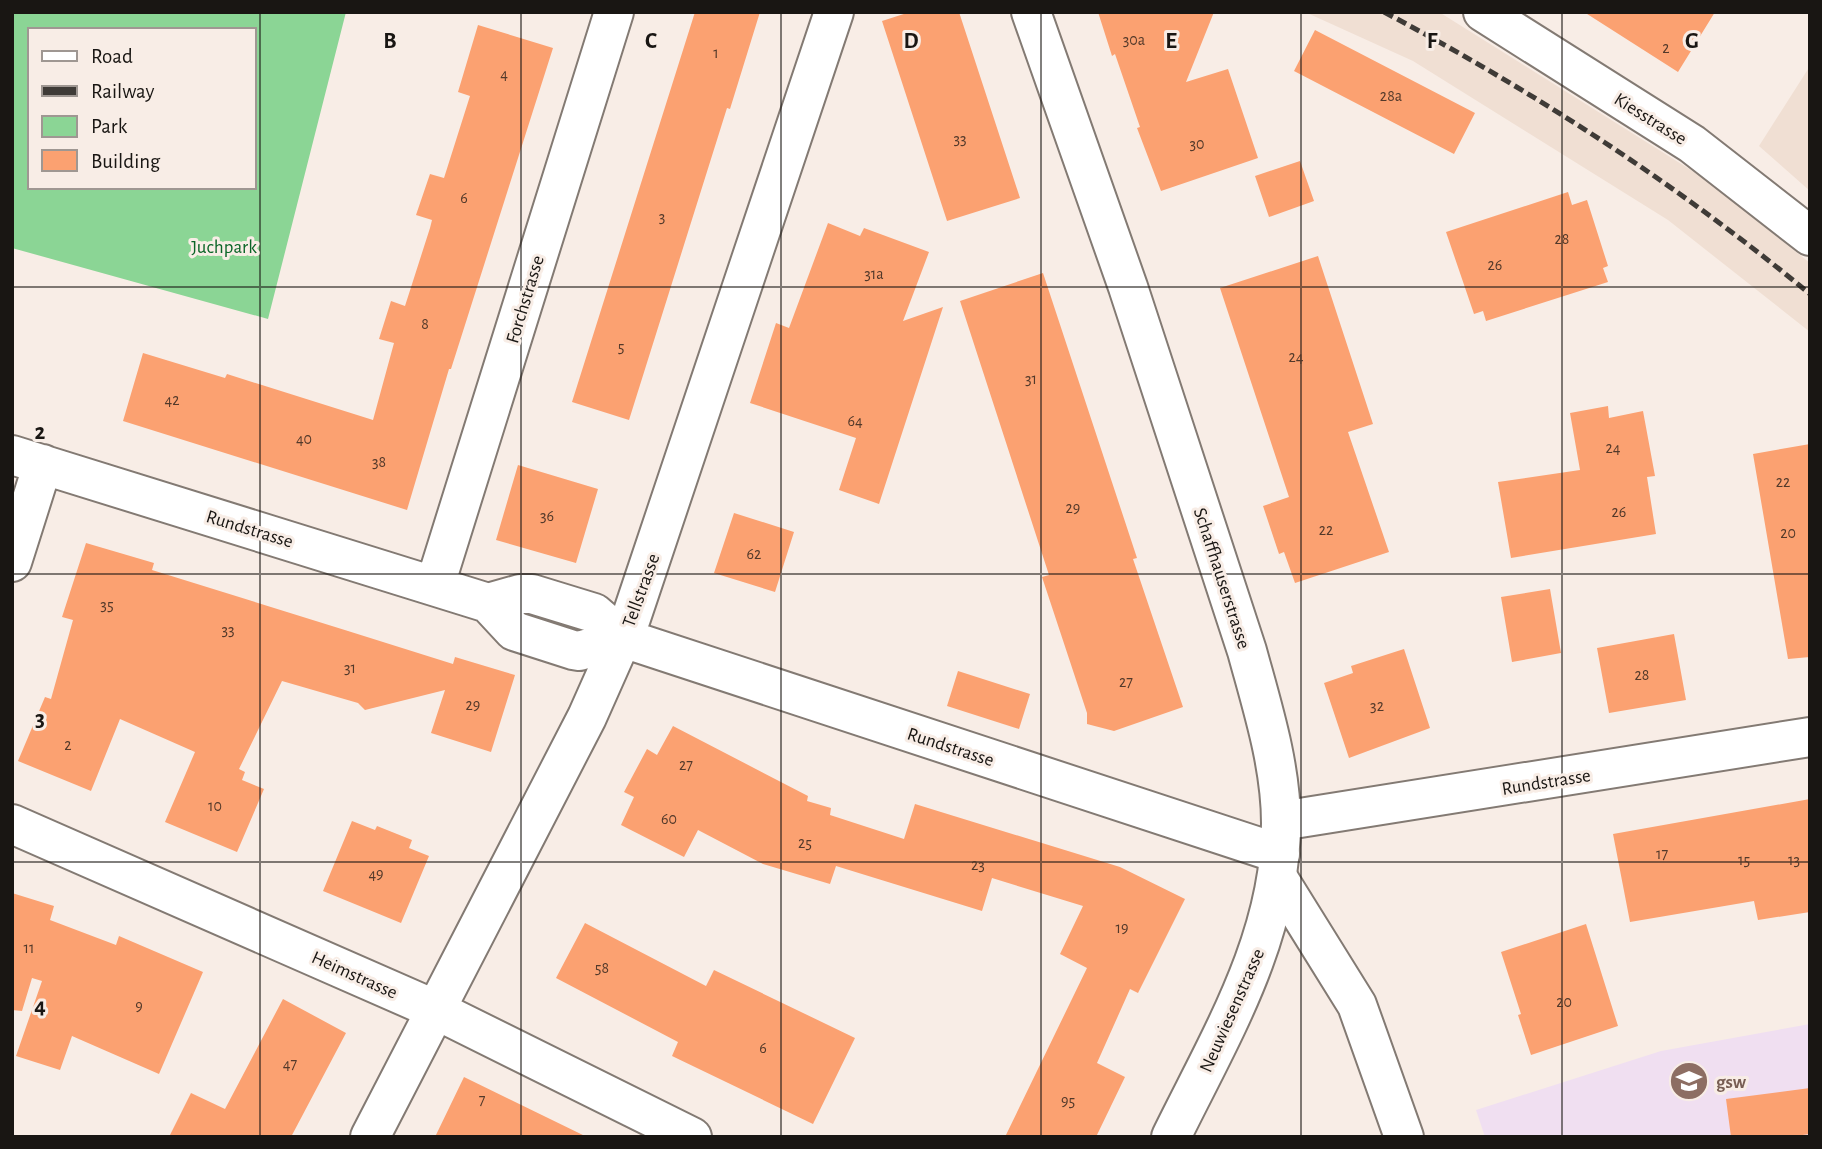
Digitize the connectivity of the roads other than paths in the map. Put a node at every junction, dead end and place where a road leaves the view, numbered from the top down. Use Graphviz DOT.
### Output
graph roads {
  1 [pos="614,12"];
  2 [pos="834,12"];
  3 [pos="1031,12"];
  4 [pos="1483,12"];
  5 [pos="1521,23"];
  6 [pos="1810,236"];
  7 [pos="28,460"];
  8 [pos="12,562"];
  9 [pos="435,586"];
  10 [pos="623,638"];
  11 [pos="1810,737"];
  12 [pos="12,824"];
  13 [pos="1279,851"];
  14 [pos="436,1010"];
  15 [pos="370,1137"];
  16 [pos="692,1137"];
  17 [pos="1171,1137"];
  18 [pos="1404,1137"];
  1 -- 9 [label="street, Forchstrasse"];
  2 -- 10 [label="street, Tellstrasse"];
  3 -- 13 [label="street, Schaffhauserstrasse"];
  4 -- 5 [label="street, Kiesstrasse"];
  5 -- 6 [label="street, Kiesstrasse"];
  7 -- 8 [label="street"];
  7 -- 9 [label="street, Rundstrasse"];
  9 -- 10 [label="street, Rundstrasse"];
  10 -- 13 [label="street, Rundstrasse"];
  10 -- 14 [label="street, Tellstrasse"];
  11 -- 13 [label="street, Rundstrasse"];
  12 -- 14 [label="street, Heimstrasse"];
  13 -- 17 [label="street, Neuwiesenstrasse"];
  13 -- 18 [label="street, Schaffhauserstrasse"];
  14 -- 15 [label="street, Tellstrasse"];
  14 -- 16 [label="street, Heimstrasse"];
}
